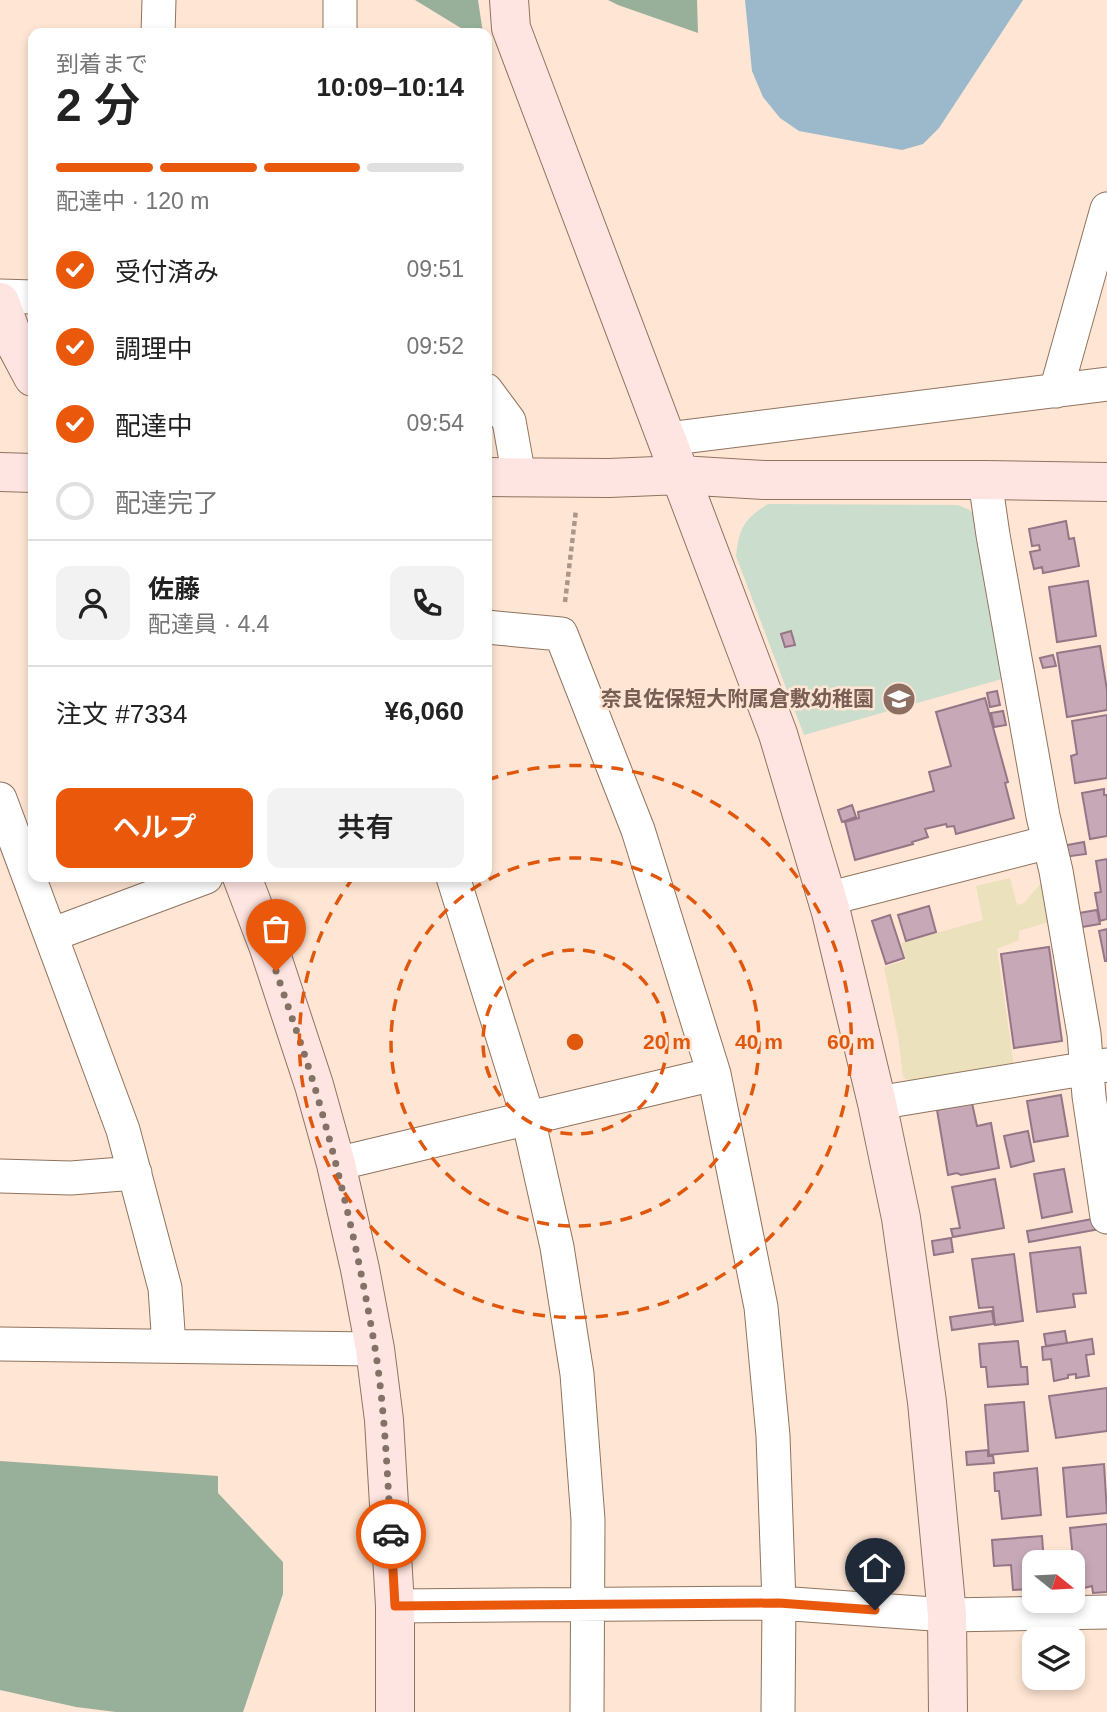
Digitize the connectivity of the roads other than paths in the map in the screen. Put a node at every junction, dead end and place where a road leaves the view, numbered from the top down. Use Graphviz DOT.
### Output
graph roads {
  1 [pos="159,0"];
  2 [pos="340,0"];
  3 [pos="509,0"];
  4 [pos="158,28"];
  5 [pos="340,28"];
  6 [pos="1107,209"];
  7 [pos="0,296"];
  8 [pos="28,297"];
  9 [pos="0,302"];
  10 [pos="28,368"];
  11 [pos="1107,384"];
  12 [pos="1056,391"];
  13 [pos="492,398"];
  14 [pos="667,439"];
  15 [pos="0,472"];
  16 [pos="28,473"];
  17 [pos="680,475"];
  18 [pos="503,477"];
  19 [pos="985,480"];
  20 [pos="1107,482"];
  21 [pos="492,628"];
  22 [pos="0,799"];
  23 [pos="1049,842"];
  24 [pos="11,862"];
  25 [pos="193,882"];
  26 [pos="244,882"];
  27 [pos="455,882"];
  28 [pos="827,900"];
  29 [pos="51,935"];
  30 [pos="1097,1066"];
  31 [pos="714,1073"];
  32 [pos="877,1102"];
  33 [pos="528,1118"];
  34 [pos="336,1164"];
  35 [pos="135,1173"];
  36 [pos="0,1176"];
  37 [pos="1107,1217"];
  38 [pos="0,1344"];
  39 [pos="169,1346"];
  40 [pos="375,1349"];
  41 [pos="779,1603"];
  42 [pos="588,1604"];
  43 [pos="395,1606"];
  44 [pos="1107,1612"];
  45 [pos="947,1615"];
  46 [pos="395,1712"];
  47 [pos="587,1712"];
  48 [pos="778,1712"];
  49 [pos="948,1712"];
  1 -- 4 [label="street"];
  2 -- 5 [label="street"];
  3 -- 14 [label="street"];
  6 -- 12 [label="street"];
  7 -- 8 [label="street"];
  9 -- 10 [label="street"];
  11 -- 12 [label="street"];
  12 -- 14 [label="street"];
  13 -- 18 [label="street"];
  14 -- 17 [label="street"];
  15 -- 16 [label="street"];
  17 -- 18 [label="street"];
  17 -- 19 [label="street"];
  17 -- 28 [label="street"];
  19 -- 20 [label="street"];
  19 -- 23 [label="street"];
  21 -- 31 [label="street"];
  22 -- 24 [label="street"];
  23 -- 28 [label="street"];
  23 -- 30 [label="street"];
  24 -- 29 [label="street"];
  25 -- 29 [label="street"];
  26 -- 34 [label="street"];
  27 -- 33 [label="street"];
  28 -- 32 [label="street"];
  29 -- 35 [label="street"];
  30 -- 32 [label="street"];
  30 -- 37 [label="street"];
  31 -- 33 [label="street"];
  31 -- 41 [label="street"];
  32 -- 45 [label="street"];
  33 -- 34 [label="street"];
  33 -- 42 [label="street"];
  34 -- 40 [label="street"];
  35 -- 36 [label="street"];
  35 -- 39 [label="street"];
  38 -- 39 [label="street"];
  39 -- 40 [label="street"];
  40 -- 43 [label="street"];
  41 -- 42 [label="street"];
  41 -- 45 [label="street"];
  41 -- 48 [label="street"];
  42 -- 43 [label="street"];
  42 -- 47 [label="street"];
  43 -- 46 [label="street"];
  44 -- 45 [label="street"];
  45 -- 49 [label="street"];
}
